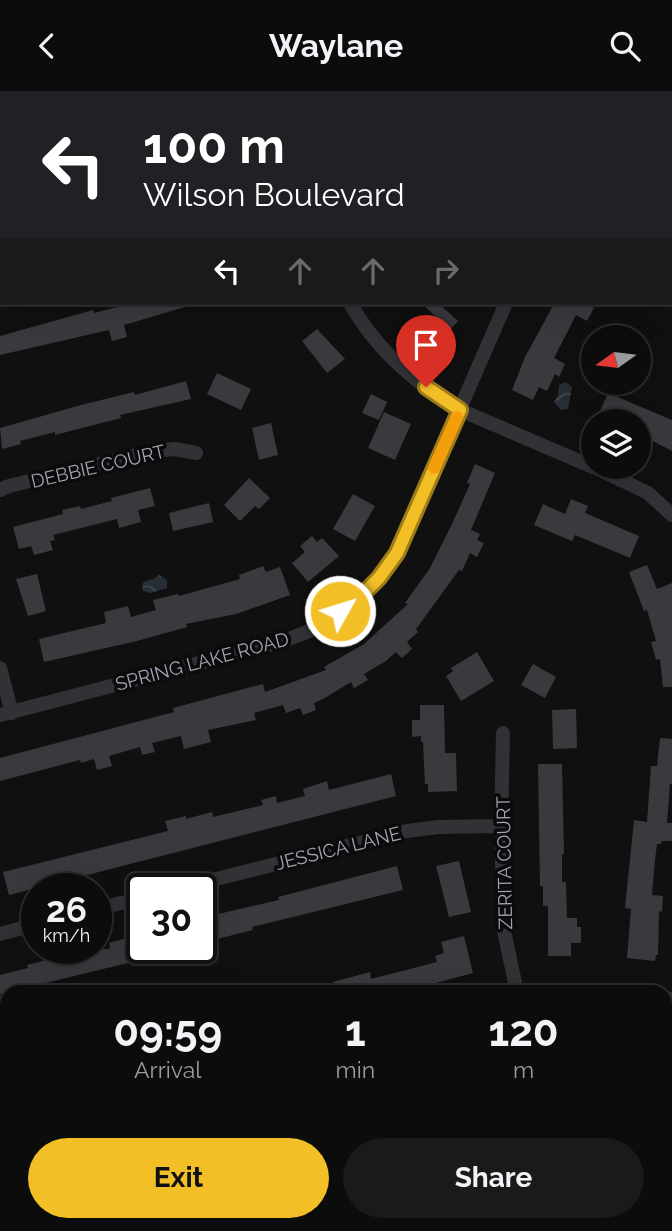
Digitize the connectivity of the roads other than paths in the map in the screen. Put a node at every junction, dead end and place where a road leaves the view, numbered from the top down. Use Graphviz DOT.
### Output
graph roads {
  1 [pos="351,305"];
  2 [pos="505,305"];
  3 [pos="460,410"];
  4 [pos="196,453"];
  5 [pos="581,461"];
  6 [pos="619,479"];
  7 [pos="0,490"];
  8 [pos="672,515"];
  9 [pos="0,668"];
  10 [pos="6,714"];
  11 [pos="503,733"];
  12 [pos="501,826"];
  13 [pos="217,879"];
  14 [pos="21,928"];
  15 [pos="0,934"];
  16 [pos="516,985"];
  1 -- 3 [label="street"];
  2 -- 3 [label="street, SPRING LAKE ROAD"];
  3 -- 5 [label="street"];
  3 -- 10 [label="street, SPRING LAKE ROAD"];
  4 -- 7 [label="street, DEBBIE COURT"];
  6 -- 8 [label="street"];
  9 -- 10 [label="street"];
  11 -- 12 [label="street, ZERITA COURT"];
  12 -- 13 [label="street, JESSICA LANE"];
  12 -- 16 [label="street, ZERITA COURT"];
  14 -- 15 [label="street"];
}
